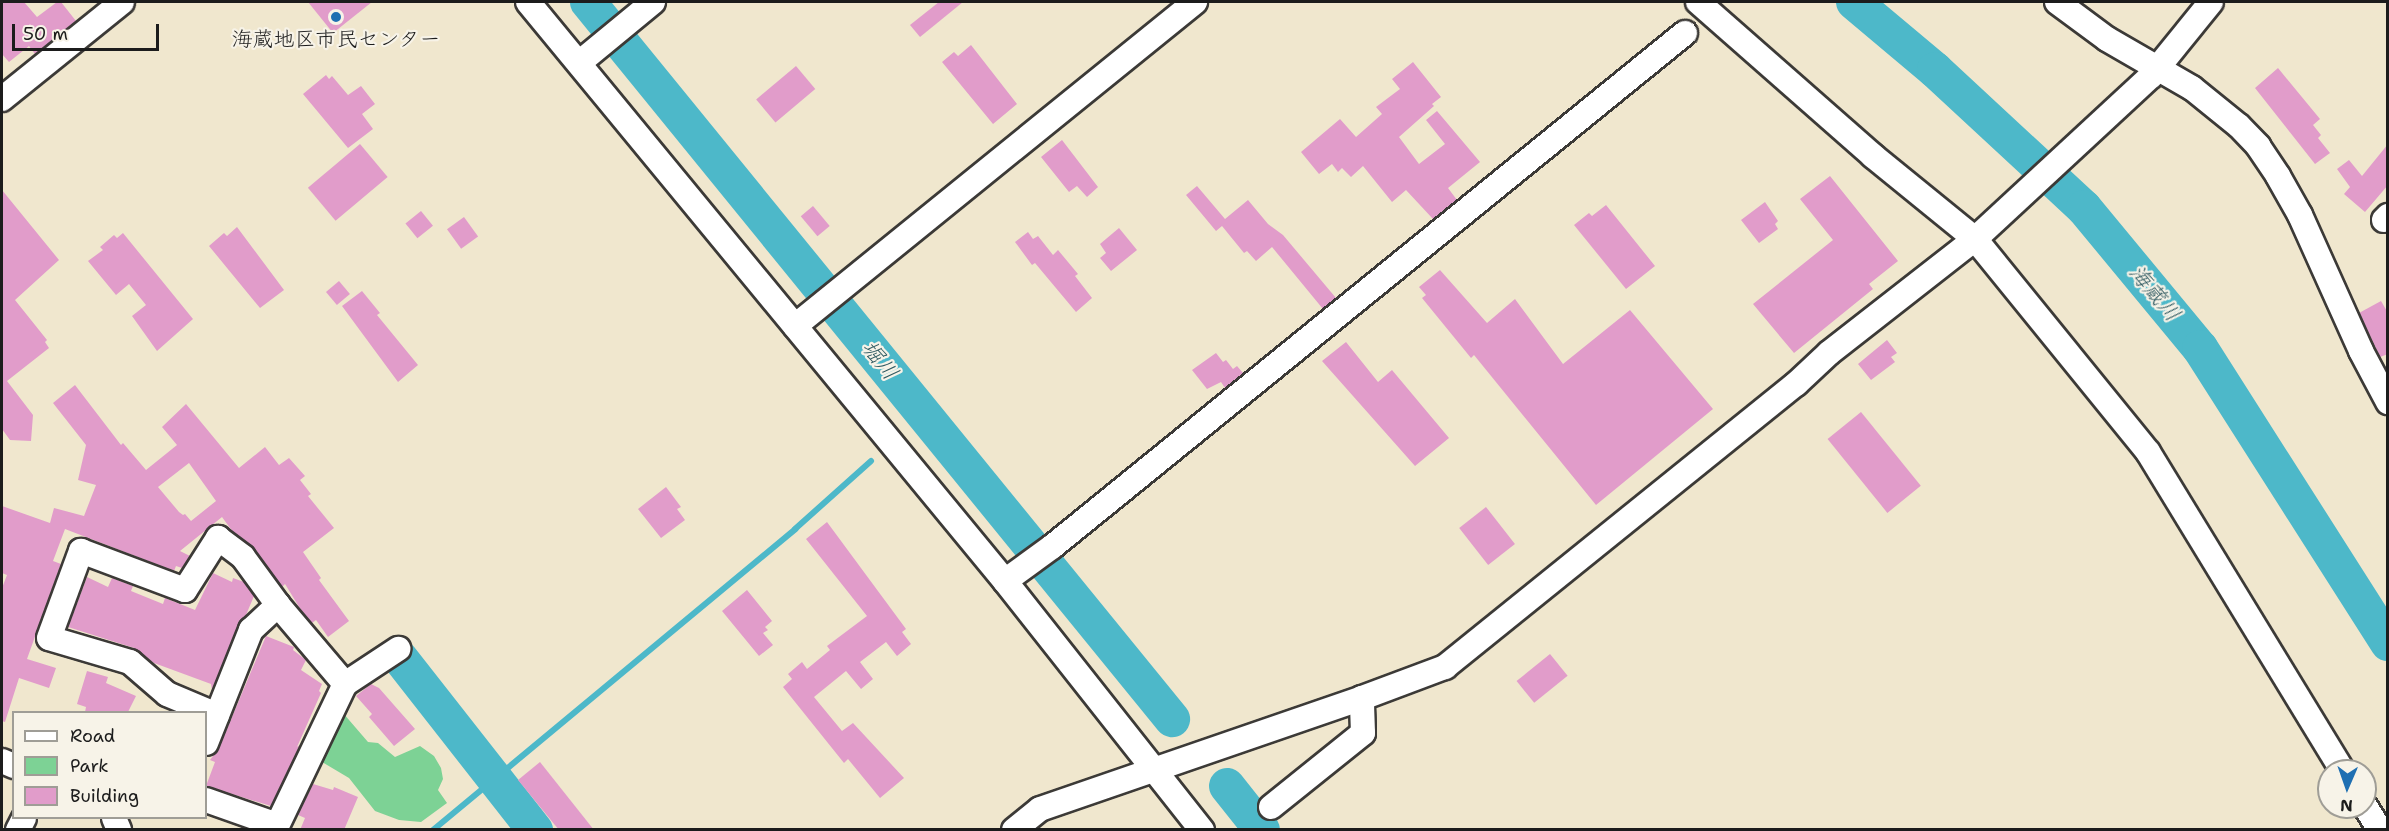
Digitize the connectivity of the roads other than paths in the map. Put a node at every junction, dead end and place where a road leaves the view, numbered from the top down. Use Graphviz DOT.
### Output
graph roads {
  1 [pos="122,2"];
  2 [pos="528,2"];
  3 [pos="654,2"];
  4 [pos="1195,2"];
  5 [pos="1698,2"];
  6 [pos="2057,2"];
  7 [pos="2211,2"];
  8 [pos="1685,33"];
  9 [pos="579,63"];
  10 [pos="2155,72"];
  11 [pos="2,99"];
  12 [pos="1975,239"];
  13 [pos="802,320"];
  14 [pos="2388,402"];
  15 [pos="1011,578"];
  16 [pos="278,605"];
  17 [pos="398,649"];
  18 [pos="345,684"];
  19 [pos="1362,698"];
  20 [pos="217,715"];
  21 [pos="207,740"];
  22 [pos="2336,759"];
  23 [pos="1153,770"];
  24 [pos="207,800"];
  25 [pos="1271,807"];
  26 [pos="276,827"];
  27 [pos="1014,830"];
  28 [pos="1202,830"];
  1 -- 11 [label="street"];
  2 -- 9 [label="street"];
  3 -- 9 [label="street"];
  4 -- 13 [label="street"];
  5 -- 12 [label="street"];
  6 -- 10 [label="street"];
  7 -- 10 [label="street"];
  8 -- 15 [label="street"];
  9 -- 13 [label="street"];
  10 -- 12 [label="street"];
  10 -- 14 [label="street"];
  12 -- 19 [label="street"];
  12 -- 22 [label="street"];
  13 -- 15 [label="street"];
  15 -- 23 [label="street"];
  16 -- 18 [label="street"];
  16 -- 20 [label="street"];
  16 -- 20 [label="street"];
  17 -- 18 [label="street"];
  18 -- 26 [label="street"];
  19 -- 23 [label="street"];
  19 -- 25 [label="street"];
  20 -- 21 [label="street"];
  23 -- 27 [label="street"];
  23 -- 28 [label="street"];
  24 -- 26 [label="street"];
}
